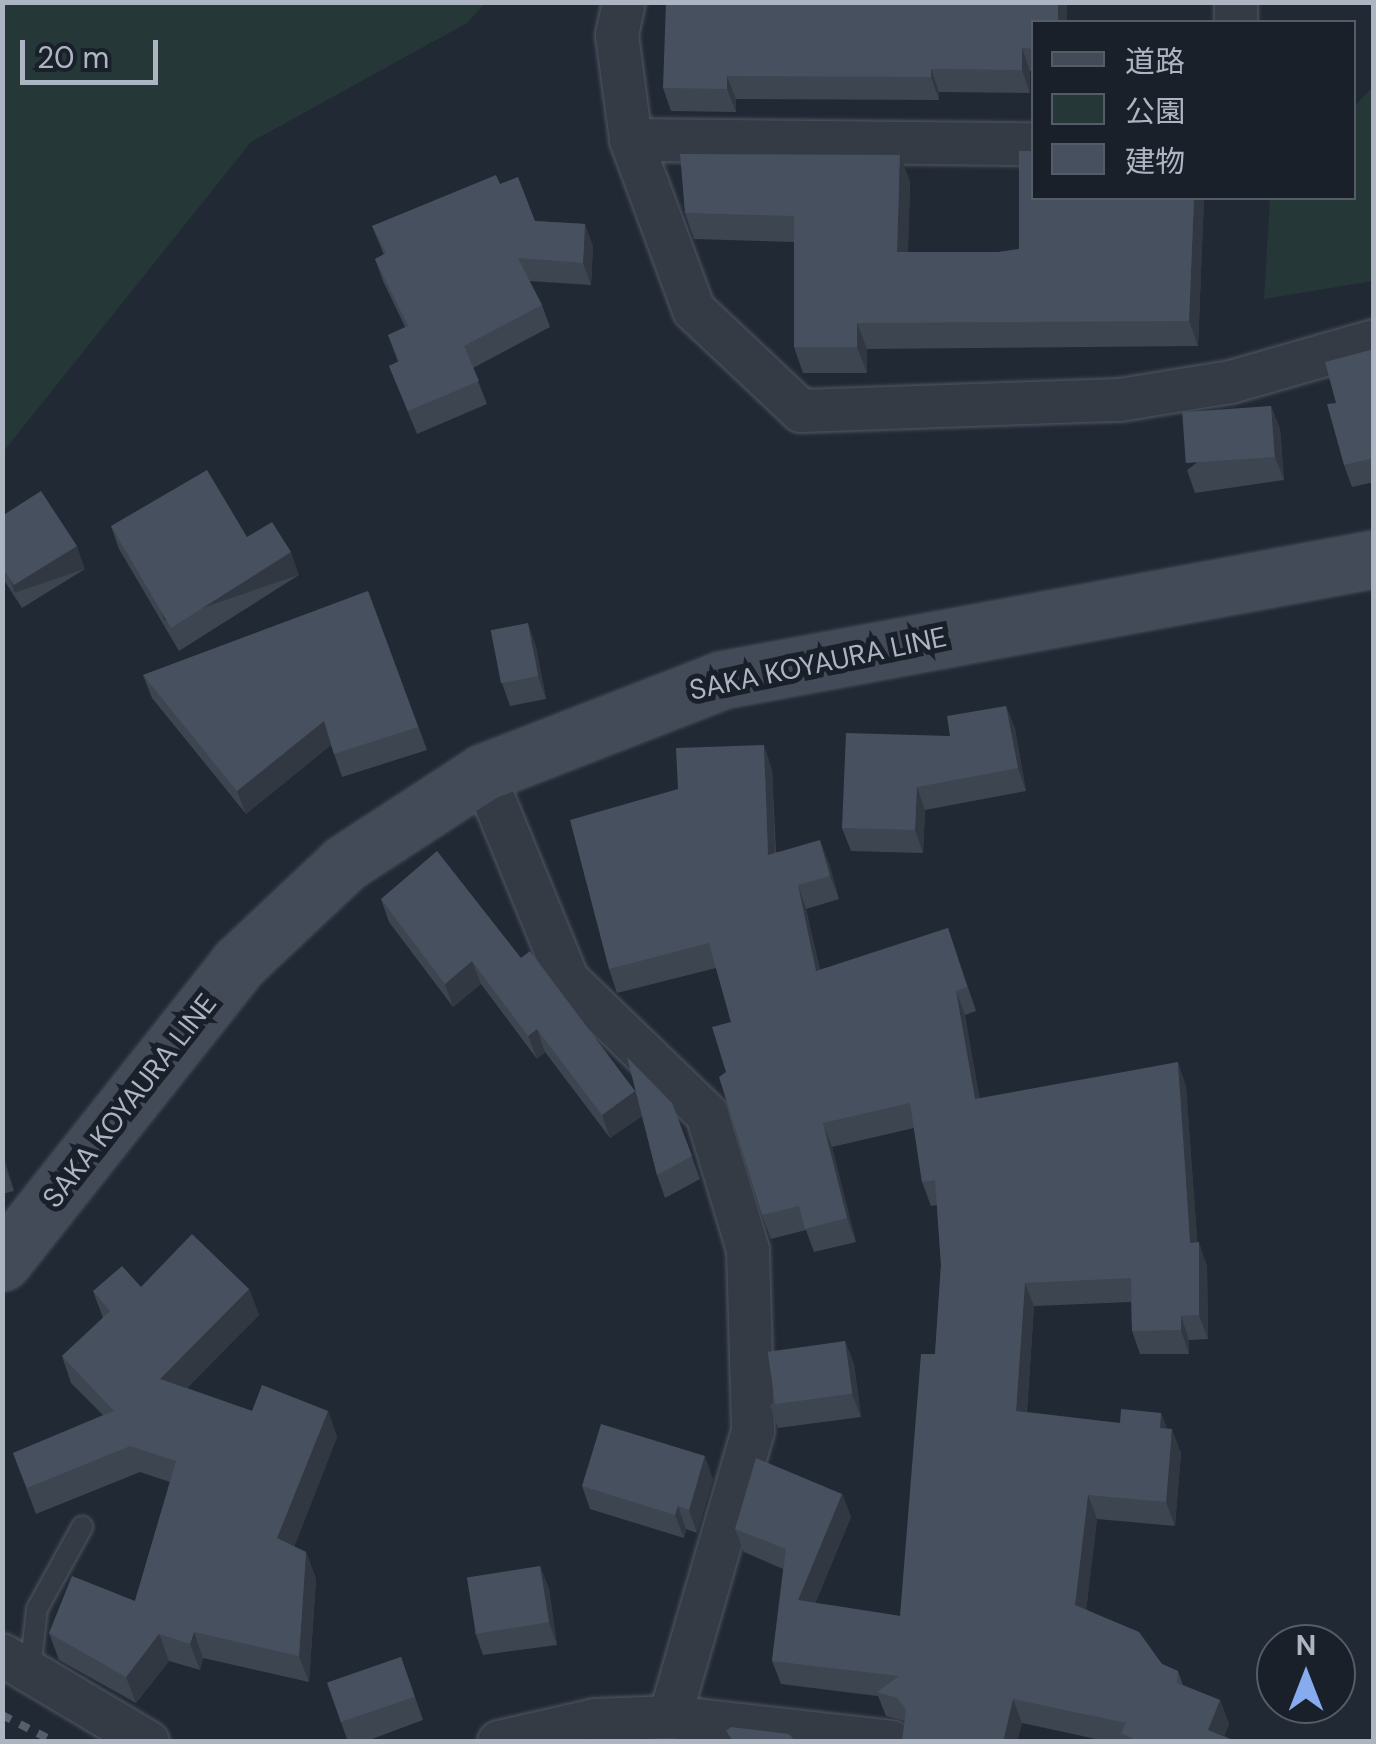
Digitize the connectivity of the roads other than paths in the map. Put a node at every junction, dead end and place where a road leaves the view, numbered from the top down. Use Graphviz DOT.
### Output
graph roads {
  1 [pos="624,2"];
  2 [pos="632,140"];
  3 [pos="1031,144"];
  4 [pos="1374,341"];
  5 [pos="1374,559"];
  6 [pos="483,773"];
  7 [pos="2,1262"];
  8 [pos="82,1528"];
  9 [pos="16,1663"];
  10 [pos="670,1718"];
  11 [pos="131,1738"];
  12 [pos="812,1738"];
  13 [pos="499,1742"];
  14 [pos="892,1742"];
  1 -- 2 [label="street"];
  2 -- 3 [label="street"];
  2 -- 4 [label="street"];
  5 -- 6 [label="main road, SAKA KOYAURA LINE"];
  6 -- 7 [label="main road, SAKA KOYAURA LINE"];
  6 -- 10 [label="street"];
  8 -- 9 [label="lane"];
  9 -- 11 [label="street"];
  10 -- 12 [label="street"];
  10 -- 13 [label="street"];
  12 -- 14 [label="street"];
}
